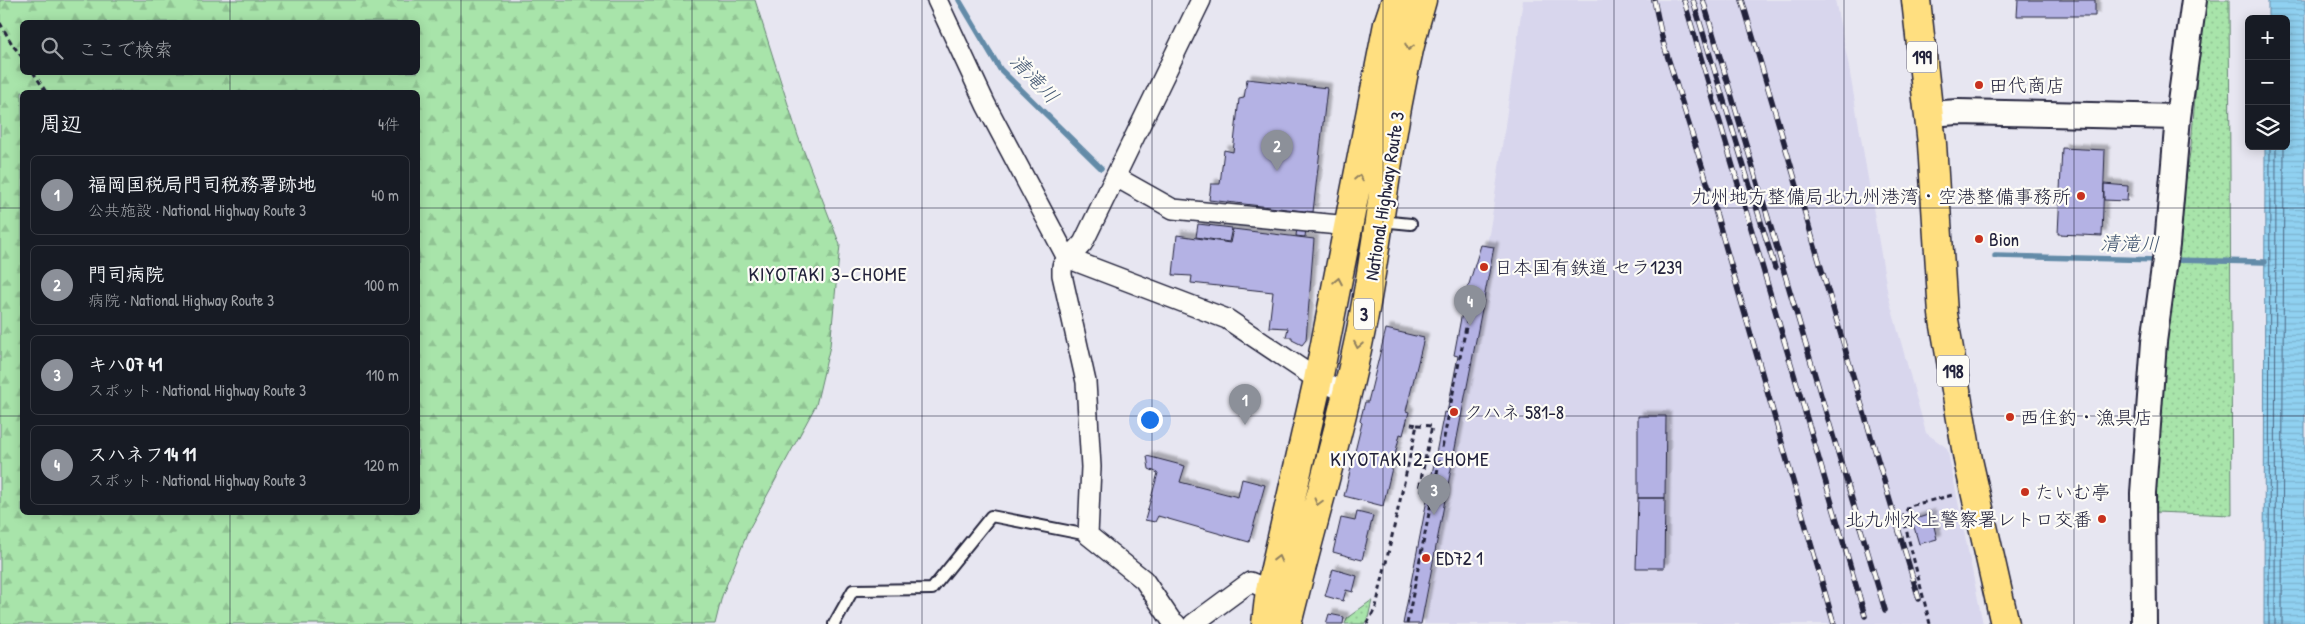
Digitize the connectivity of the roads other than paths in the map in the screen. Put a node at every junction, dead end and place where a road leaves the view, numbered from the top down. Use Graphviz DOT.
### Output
graph roads {
  1 [pos="937,0"];
  2 [pos="1201,0"];
  3 [pos="1396,0"];
  4 [pos="1422,0"];
  5 [pos="1916,0"];
  6 [pos="2194,0"];
  7 [pos="1929,114"];
  8 [pos="2178,117"];
  9 [pos="1116,177"];
  10 [pos="1379,221"];
  11 [pos="1411,224"];
  12 [pos="1350,226"];
  13 [pos="1067,258"];
  14 [pos="1318,380"];
  15 [pos="1348,393"];
  16 [pos="1088,535"];
  17 [pos="1270,590"];
  18 [pos="834,624"];
  19 [pos="1176,624"];
  20 [pos="1193,624"];
  21 [pos="1266,624"];
  22 [pos="1286,624"];
  23 [pos="2005,624"];
  24 [pos="2144,624"];
  1 -- 13 [label="street"];
  2 -- 9 [label="street"];
  12 -- 3 [label="highway, National Highway Route 3 / 3, one-way"];
  4 -- 10 [label="highway, National Highway Route 3 / 3, one-way"];
  5 -- 7 [label="highway, 199"];
  6 -- 8 [label="street"];
  7 -- 8 [label="street"];
  7 -- 23 [label="highway, 198"];
  8 -- 24 [label="street"];
  9 -- 12 [label="street"];
  9 -- 13 [label="street"];
  10 -- 11 [label="lane"];
  10 -- 15 [label="highway, National Highway Route 3 / 3, one-way"];
  14 -- 12 [label="highway, National Highway Route 3 / 3, one-way"];
  13 -- 14 [label="street"];
  13 -- 16 [label="street"];
  14 -- 15 [label="street"];
  17 -- 14 [label="highway, National Highway Route 3 / 3, one-way"];
  15 -- 22 [label="highway, National Highway Route 3 / 3, one-way"];
  16 -- 18 [label="lane"];
  16 -- 19 [label="street"];
  17 -- 20 [label="street"];
  17 -- 21 [label="highway, National Highway Route 3 / 3"];
}
